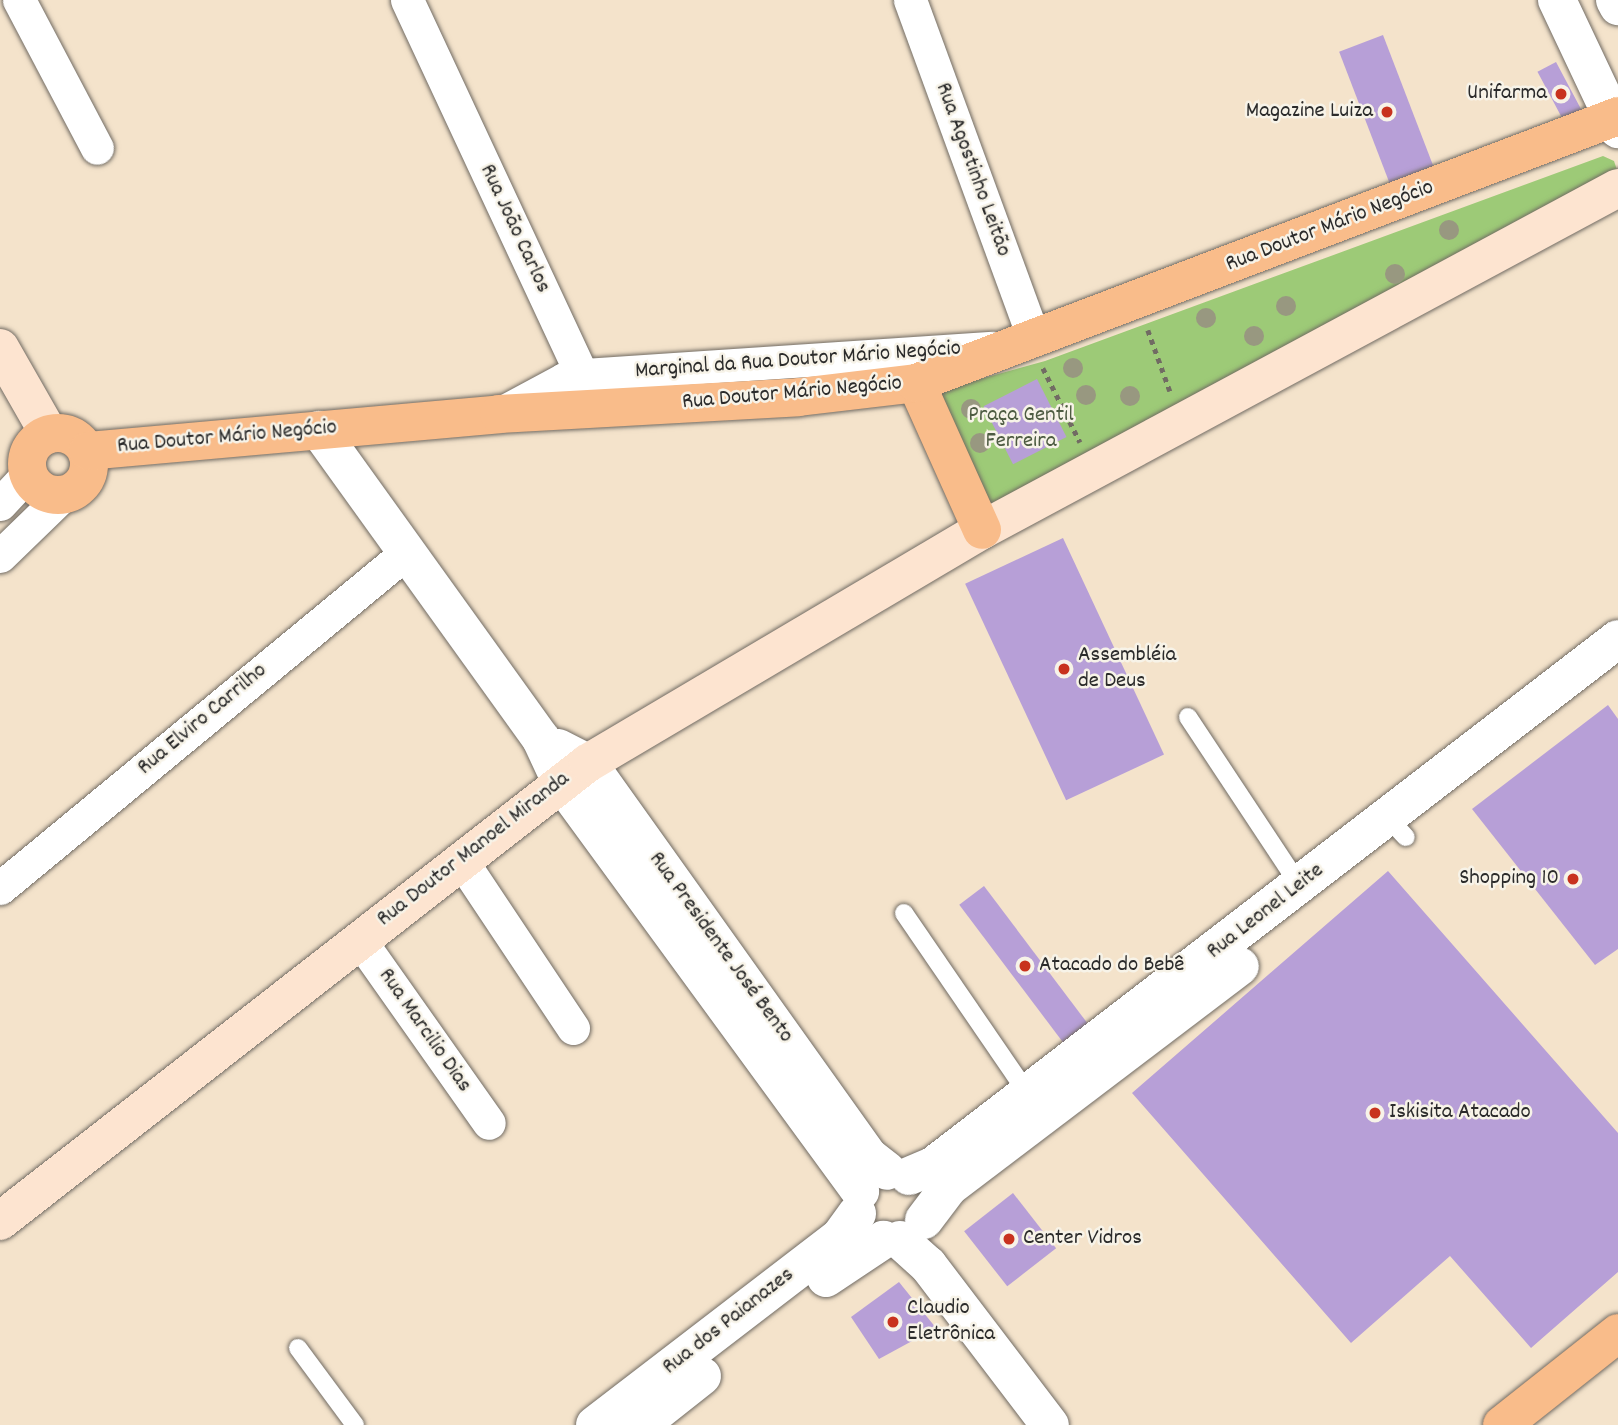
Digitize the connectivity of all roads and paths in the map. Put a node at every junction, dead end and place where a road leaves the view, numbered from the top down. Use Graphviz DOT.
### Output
graph roads {
  1 [pos="19,0"];
  2 [pos="407,0"];
  3 [pos="910,0"];
  4 [pos="1557,0"];
  5 [pos="1615,0"];
  6 [pos="1618,6"];
  7 [pos="1617,121"];
  8 [pos="97,148"];
  9 [pos="1618,188"];
  10 [pos="1161,324"];
  11 [pos="1148,329"];
  12 [pos="1136,334"];
  13 [pos="1035,358"];
  14 [pos="7,361"];
  15 [pos="582,375"];
  16 [pos="916,383"];
  17 [pos="1174,401"];
  18 [pos="499,414"];
  19 [pos="319,430"];
  20 [pos="1083,448"];
  21 [pos="28,451"];
  22 [pos="88,451"];
  23 [pos="63,495"];
  24 [pos="0,504"];
  25 [pos="982,530"];
  26 [pos="407,552"];
  27 [pos="0,556"];
  28 [pos="1618,639"];
  29 [pos="1603,672"];
  30 [pos="1188,717"];
  31 [pos="574,773"];
  32 [pos="1397,827"];
  33 [pos="461,860"];
  34 [pos="1300,886"];
  35 [pos="0,888"];
  36 [pos="904,913"];
  37 [pos="359,939"];
  38 [pos="1199,981"];
  39 [pos="573,1028"];
  40 [pos="1028,1094"];
  41 [pos="489,1123"];
  42 [pos="896,1216"];
  43 [pos="0,1221"];
  44 [pos="1618,1333"];
  45 [pos="298,1348"];
  46 [pos="621,1421"];
  47 [pos="355,1425"];
  48 [pos="1051,1425"];
  49 [pos="1502,1425"];
  1 -- 8 [label="street"];
  2 -- 15 [label="street, Rua João Carlos"];
  3 -- 13 [label="street, Rua Agostinho Leitão"];
  4 -- 7 [label="street"];
  5 -- 6 [label="street"];
  7 -- 13 [label="main road, Rua Doutor Mário Negócio"];
  9 -- 25 [label="main road"];
  10 -- 11 [label="path"];
  11 -- 12 [label="path"];
  11 -- 17 [label="path"];
  13 -- 15 [label="street, Marginal da Rua Doutor Mário Negócio"];
  13 -- 16 [label="main road, Rua Doutor Mário Negócio"];
  13 -- 20 [label="path"];
  14 -- 21 [label="main road"];
  15 -- 18 [label="street"];
  16 -- 18 [label="main road, Rua Doutor Mário Negócio"];
  16 -- 25 [label="main road"];
  18 -- 19 [label="main road, Rua Doutor Mário Negócio"];
  19 -- 22 [label="main road, Rua Doutor Mário Negócio"];
  19 -- 26 [label="street, Rua Presidente José Bento"];
  21 -- 22 [label="main road"];
  21 -- 23 [label="main road"];
  21 -- 24 [label="street"];
  22 -- 23 [label="main road"];
  23 -- 27 [label="street"];
  25 -- 31 [label="main road, Rua Doutor Manoel Miranda"];
  26 -- 31 [label="street, Rua Presidente José Bento"];
  26 -- 35 [label="street, Rua Elviro Carrilho"];
  28 -- 29 [label="street, Rua Leonel Leite"];
  29 -- 32 [label="street, Rua Leonel Leite"];
  30 -- 34 [label="lane"];
  31 -- 33 [label="main road, Rua Doutor Manoel Miranda"];
  31 -- 42 [label="street, Rua Presidente José Bento"];
  32 -- 34 [label="street, Rua Leonel Leite"];
  32 -- 38 [label="street, Rua Leonel Leite"];
  33 -- 37 [label="main road, Rua Doutor Manoel Miranda"];
  33 -- 39 [label="street"];
  34 -- 38 [label="street, Rua Leonel Leite"];
  36 -- 40 [label="lane"];
  37 -- 41 [label="street, Rua Marcilio Dias"];
  37 -- 43 [label="main road, Rua Doutor Manoel Miranda"];
  38 -- 40 [label="street, Rua Leonel Leite"];
  38 -- 42 [label="street, Rua Leonel Leite"];
  40 -- 42 [label="street, Rua Leonel Leite"];
  42 -- 46 [label="street, Rua dos Paianazes"];
  42 -- 48 [label="street, Rua Presidente José Bento"];
  44 -- 49 [label="main road"];
  45 -- 47 [label="lane"];
}
